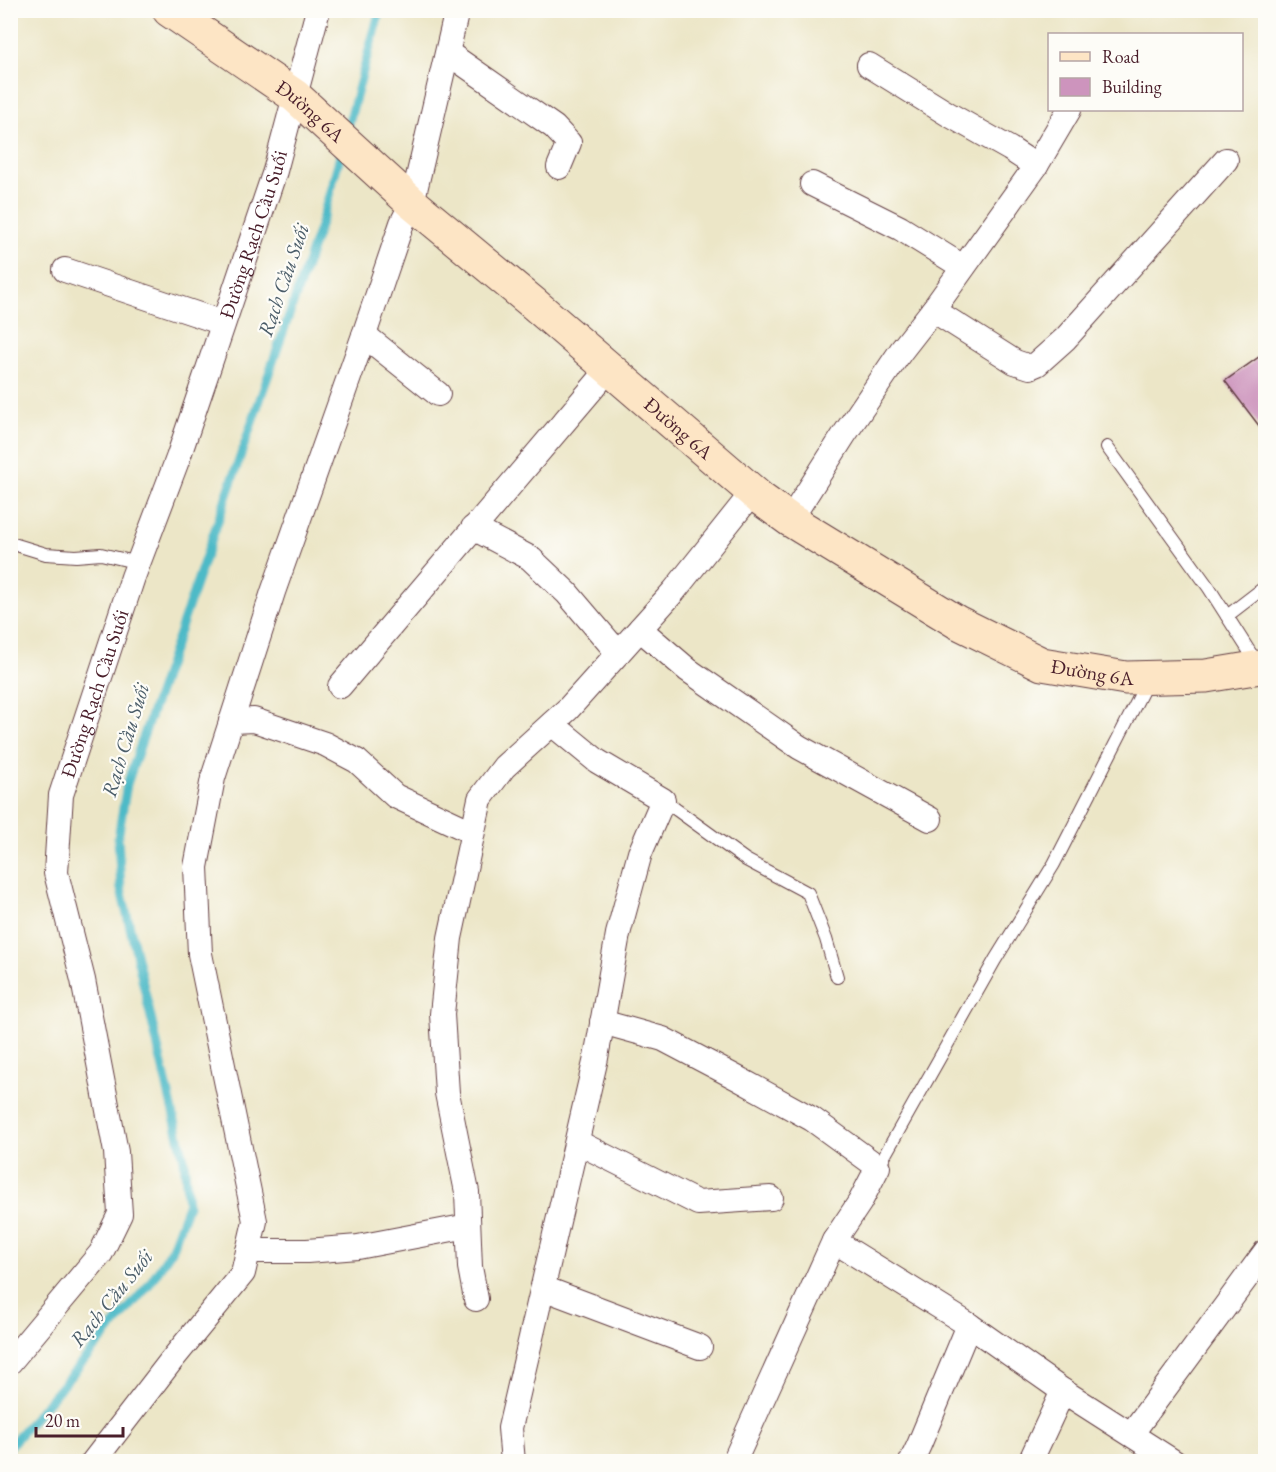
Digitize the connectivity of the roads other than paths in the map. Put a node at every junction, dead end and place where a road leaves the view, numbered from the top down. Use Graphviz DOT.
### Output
graph roads {
  1 [pos="169,10"];
  2 [pos="318,10"];
  3 [pos="457,10"];
  4 [pos="448,53"];
  5 [pos="868,65"];
  6 [pos="300,101"];
  7 [pos="1068,111"];
  8 [pos="1226,160"];
  9 [pos="1036,166"];
  10 [pos="559,167"];
  11 [pos="812,184"];
  12 [pos="407,198"];
  13 [pos="963,267"];
  14 [pos="65,270"];
  15 [pos="933,310"];
  16 [pos="223,323"];
  17 [pos="364,335"];
  18 [pos="609,369"];
  19 [pos="438,394"];
  20 [pos="1107,447"];
  21 [pos="753,492"];
  22 [pos="790,520"];
  23 [pos="473,528"];
  24 [pos="10,543"];
  25 [pos="139,562"];
  26 [pos="1266,586"];
  27 [pos="1227,616"];
  28 [pos="640,629"];
  29 [pos="618,653"];
  30 [pos="1265,666"];
  31 [pos="1149,678"];
  32 [pos="340,686"];
  33 [pos="231,721"];
  34 [pos="552,724"];
  35 [pos="663,800"];
  36 [pos="930,819"];
  37 [pos="472,832"];
  38 [pos="837,977"];
  39 [pos="602,1022"];
  40 [pos="577,1142"];
  41 [pos="878,1167"];
  42 [pos="771,1198"];
  43 [pos="468,1226"];
  44 [pos="834,1241"];
  45 [pos="248,1251"];
  46 [pos="1266,1251"];
  47 [pos="543,1288"];
  48 [pos="476,1299"];
  49 [pos="969,1325"];
  50 [pos="700,1347"];
  51 [pos="10,1362"];
  52 [pos="1063,1391"];
  53 [pos="1132,1433"];
  54 [pos="93,1461"];
  55 [pos="513,1461"];
  56 [pos="734,1461"];
  57 [pos="911,1461"];
  58 [pos="1030,1461"];
  59 [pos="1174,1461"];
  1 -- 6 [label="street, Đường 6A"];
  2 -- 6 [label="street, Đường Rạch Cầu Suối"];
  3 -- 4 [label="street"];
  4 -- 10 [label="street"];
  4 -- 12 [label="street"];
  5 -- 9 [label="street"];
  6 -- 12 [label="street, Đường 6A"];
  6 -- 16 [label="street, Đường Rạch Cầu Suối"];
  7 -- 9 [label="street"];
  8 -- 15 [label="street"];
  9 -- 13 [label="street"];
  11 -- 13 [label="street"];
  12 -- 17 [label="street"];
  12 -- 18 [label="street, Đường 6A"];
  13 -- 15 [label="street"];
  14 -- 16 [label="street"];
  15 -- 22 [label="street"];
  16 -- 25 [label="street, Đường Rạch Cầu Suối"];
  17 -- 19 [label="street"];
  17 -- 33 [label="street"];
  18 -- 21 [label="street, Đường 6A"];
  18 -- 23 [label="street"];
  20 -- 27 [label="lane"];
  21 -- 22 [label="street, Đường 6A"];
  21 -- 28 [label="street"];
  22 -- 31 [label="street, Đường 6A"];
  23 -- 29 [label="street"];
  23 -- 32 [label="street"];
  24 -- 25 [label="lane"];
  25 -- 51 [label="street, Đường Rạch Cầu Suối"];
  26 -- 27 [label="lane"];
  27 -- 30 [label="lane"];
  28 -- 29 [label="street"];
  28 -- 36 [label="street"];
  29 -- 34 [label="street"];
  30 -- 31 [label="street, Đường 6A"];
  31 -- 41 [label="lane"];
  33 -- 37 [label="street"];
  33 -- 45 [label="street"];
  34 -- 35 [label="street"];
  34 -- 37 [label="street"];
  35 -- 38 [label="lane"];
  35 -- 39 [label="street"];
  37 -- 43 [label="street"];
  39 -- 40 [label="street"];
  39 -- 41 [label="street"];
  40 -- 42 [label="street"];
  40 -- 47 [label="street"];
  41 -- 44 [label="street"];
  43 -- 45 [label="street"];
  43 -- 48 [label="street"];
  44 -- 49 [label="street"];
  44 -- 56 [label="street"];
  45 -- 54 [label="street"];
  46 -- 53 [label="street"];
  47 -- 50 [label="street"];
  47 -- 55 [label="street"];
  49 -- 52 [label="street"];
  49 -- 57 [label="street"];
  52 -- 53 [label="street"];
  52 -- 58 [label="street"];
  53 -- 59 [label="street"];
}
